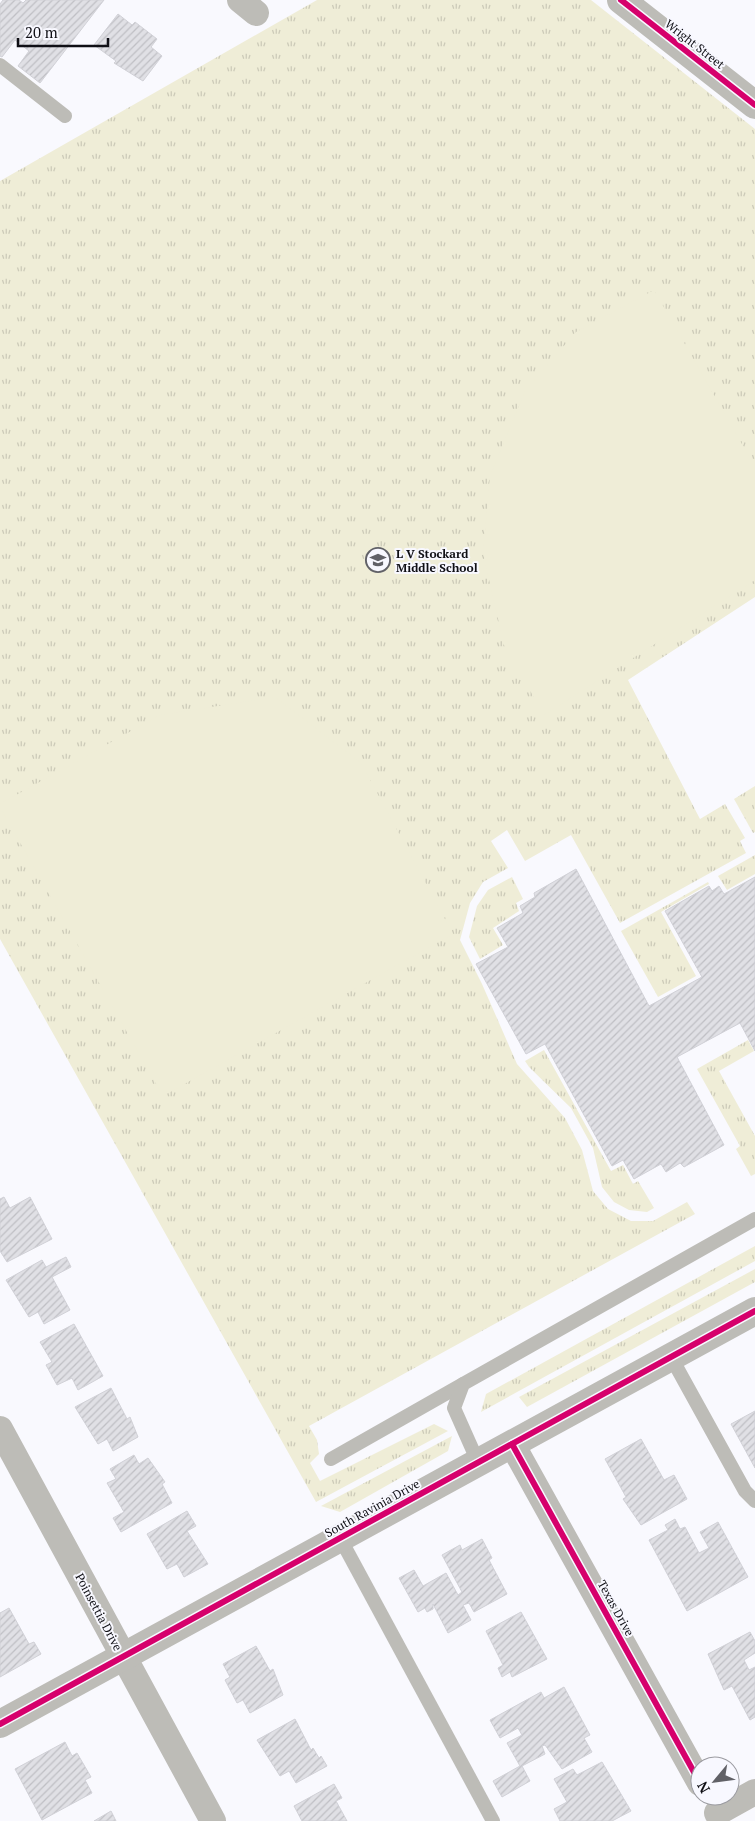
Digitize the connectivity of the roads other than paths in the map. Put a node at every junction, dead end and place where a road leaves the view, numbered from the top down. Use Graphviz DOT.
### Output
graph roads {
  1 [pos="621,0"];
  2 [pos="0,65"];
  3 [pos="755,105"];
  4 [pos="65,116"];
  5 [pos="755,1219"];
  6 [pos="755,1311"];
  7 [pos="671,1357"];
  8 [pos="463,1384"];
  9 [pos="0,1429"];
  10 [pos="512,1444"];
  11 [pos="331,1459"];
  12 [pos="478,1462"];
  13 [pos="755,1501"];
  14 [pos="340,1538"];
  15 [pos="123,1657"];
  16 [pos="0,1724"];
  17 [pos="690,1765"];
  18 [pos="755,1792"];
  19 [pos="715,1810"];
  20 [pos="213,1821"];
  21 [pos="493,1821"];
  1 -- 3 [label="street, Wright Street"];
  2 -- 4 [label="lane"];
  5 -- 8 [label="lane"];
  6 -- 7 [label="street, South Ravinia Drive"];
  7 -- 10 [label="street, South Ravinia Drive"];
  7 -- 13 [label="lane"];
  8 -- 11 [label="lane"];
  8 -- 12 [label="lane"];
  9 -- 15 [label="street, Poinsettia Drive"];
  10 -- 12 [label="street, South Ravinia Drive"];
  10 -- 17 [label="street, Texas Drive"];
  12 -- 14 [label="street, South Ravinia Drive"];
  14 -- 15 [label="street, South Ravinia Drive"];
  14 -- 21 [label="lane"];
  15 -- 16 [label="street, South Ravinia Drive"];
  15 -- 20 [label="street, Poinsettia Drive"];
  18 -- 19 [label="street"];
}
